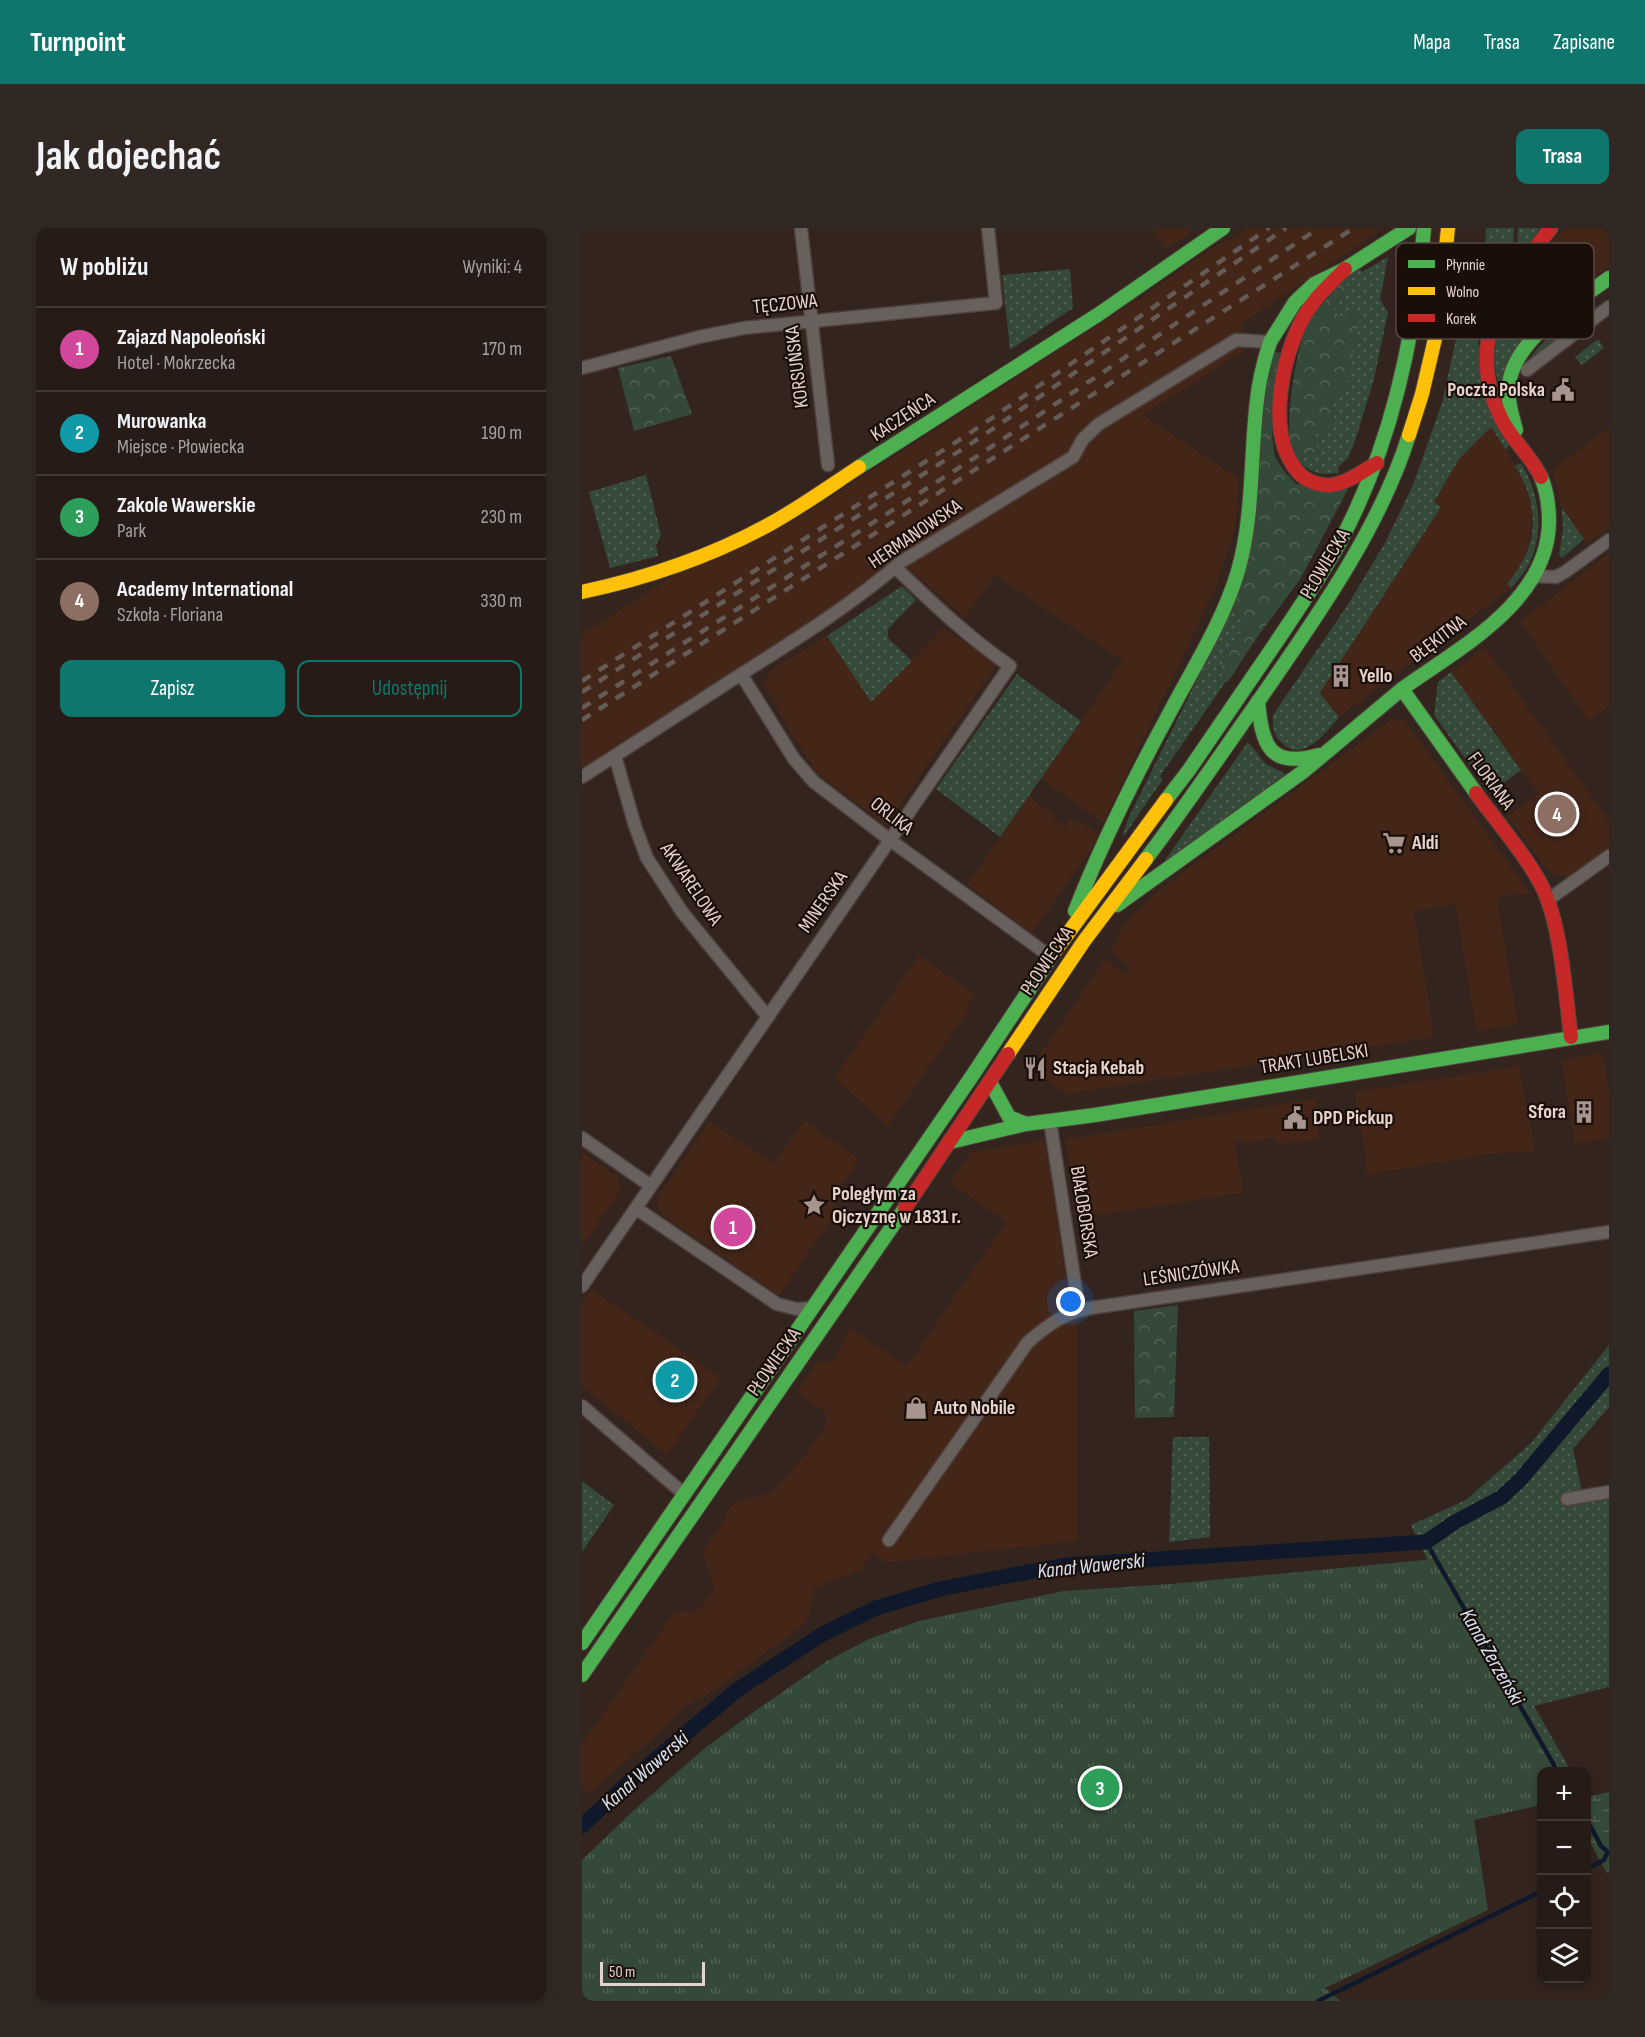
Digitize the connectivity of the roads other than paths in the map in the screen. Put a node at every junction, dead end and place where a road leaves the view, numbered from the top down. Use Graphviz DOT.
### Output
graph roads {
  1 [pos="801,228"];
  2 [pos="988,228"];
  3 [pos="1223,228"];
  4 [pos="1408,228"];
  5 [pos="1448,228"];
  6 [pos="1549,229"];
  7 [pos="1447,243"];
  8 [pos="1538,243"];
  9 [pos="1345,269"];
  10 [pos="1609,278"];
  11 [pos="1594,290"];
  12 [pos="1609,307"];
  13 [pos="1594,319"];
  14 [pos="811,320"];
  15 [pos="1412,339"];
  16 [pos="1435,339"];
  17 [pos="1488,339"];
  18 [pos="1531,339"];
  19 [pos="1567,339"];
  20 [pos="1270,342"];
  21 [pos="582,368"];
  22 [pos="1527,370"];
  23 [pos="1519,443"];
  24 [pos="1377,463"];
  25 [pos="828,465"];
  26 [pos="1609,540"];
  27 [pos="895,567"];
  28 [pos="1534,576"];
  29 [pos="582,592"];
  30 [pos="741,674"];
  31 [pos="1402,690"];
  32 [pos="1258,701"];
  33 [pos="1327,752"];
  34 [pos="615,756"];
  35 [pos="582,777"];
  36 [pos="890,840"];
  37 [pos="1609,856"];
  38 [pos="1548,900"];
  39 [pos="1104,912"];
  40 [pos="1064,938"];
  41 [pos="1051,957"];
  42 [pos="768,1017"];
  43 [pos="1609,1032"];
  44 [pos="1571,1037"];
  45 [pos="990,1082"];
  46 [pos="1050,1121"];
  47 [pos="1026,1124"];
  48 [pos="582,1138"];
  49 [pos="950,1142"];
  50 [pos="651,1186"];
  51 [pos="637,1209"];
  52 [pos="1609,1232"];
  53 [pos="582,1286"];
  54 [pos="812,1308"];
  55 [pos="1079,1310"];
  56 [pos="582,1406"];
  57 [pos="1609,1492"];
  58 [pos="684,1494"];
  59 [pos="1567,1499"];
  60 [pos="889,1540"];
  61 [pos="582,1643"];
  62 [pos="582,1675"];
  1 -- 14 [label="street, KORSUŃSKA"];
  2 -- 14 [label="street, TĘCZOWA"];
  3 -- 29 [label="main road, KACZEŃCA"];
  4 -- 9 [label="main road"];
  5 -- 7 [label="main road, PŁOWIECKA"];
  6 -- 8 [label="main road, BŁĘKITNA"];
  9 -- 20 [label="main road"];
  9 -- 24 [label="main road"];
  10 -- 11 [label="main road"];
  12 -- 13 [label="street"];
  14 -- 21 [label="street, TĘCZOWA"];
  14 -- 25 [label="street, KORSUŃSKA"];
  15 -- 24 [label="main road, PŁOWIECKA"];
  16 -- 32 [label="main road, PŁOWIECKA"];
  17 -- 23 [label="main road, BŁĘKITNA"];
  18 -- 23 [label="main road"];
  19 -- 22 [label="street"];
  20 -- 27 [label="street, HERMANOWSKA"];
  20 -- 40 [label="main road"];
  23 -- 28 [label="main road, BŁĘKITNA"];
  24 -- 40 [label="main road, PŁOWIECKA"];
  26 -- 28 [label="street"];
  27 -- 30 [label="street, HERMANOWSKA"];
  27 -- 36 [label="street, MINERSKA"];
  28 -- 31 [label="main road, BŁĘKITNA"];
  30 -- 34 [label="street, HERMANOWSKA"];
  30 -- 36 [label="street, ORLIKA"];
  31 -- 33 [label="main road, BŁĘKITNA"];
  31 -- 38 [label="main road, FLORIANA"];
  32 -- 33 [label="main road"];
  32 -- 39 [label="main road, PŁOWIECKA"];
  33 -- 39 [label="main road, BŁĘKITNA"];
  34 -- 35 [label="street, HERMANOWSKA"];
  34 -- 42 [label="street, AKWARELOWA"];
  36 -- 41 [label="street, ORLIKA"];
  36 -- 42 [label="street, MINERSKA"];
  37 -- 38 [label="street"];
  38 -- 44 [label="main road, FLORIANA"];
  39 -- 45 [label="main road, PŁOWIECKA"];
  40 -- 41 [label="main road, PŁOWIECKA"];
  41 -- 54 [label="main road, PŁOWIECKA"];
  42 -- 50 [label="street, MINERSKA"];
  43 -- 44 [label="main road, TRAKT LUBELSKI"];
  44 -- 46 [label="main road, TRAKT LUBELSKI"];
  45 -- 47 [label="main road"];
  45 -- 49 [label="main road, PŁOWIECKA"];
  46 -- 47 [label="main road, TRAKT LUBELSKI"];
  46 -- 55 [label="street, BIAŁOBORSKA"];
  47 -- 49 [label="main road, TRAKT LUBELSKI"];
  48 -- 50 [label="street"];
  49 -- 62 [label="main road, PŁOWIECKA"];
  50 -- 51 [label="street, MINERSKA"];
  51 -- 53 [label="street, MINERSKA"];
  51 -- 54 [label="street"];
  52 -- 55 [label="street, LEŚNICZÓWKA"];
  54 -- 58 [label="main road, PŁOWIECKA"];
  55 -- 60 [label="street, LEŚNICZÓWKA"];
  56 -- 58 [label="street"];
  57 -- 59 [label="street"];
  58 -- 61 [label="main road, PŁOWIECKA"];
}
